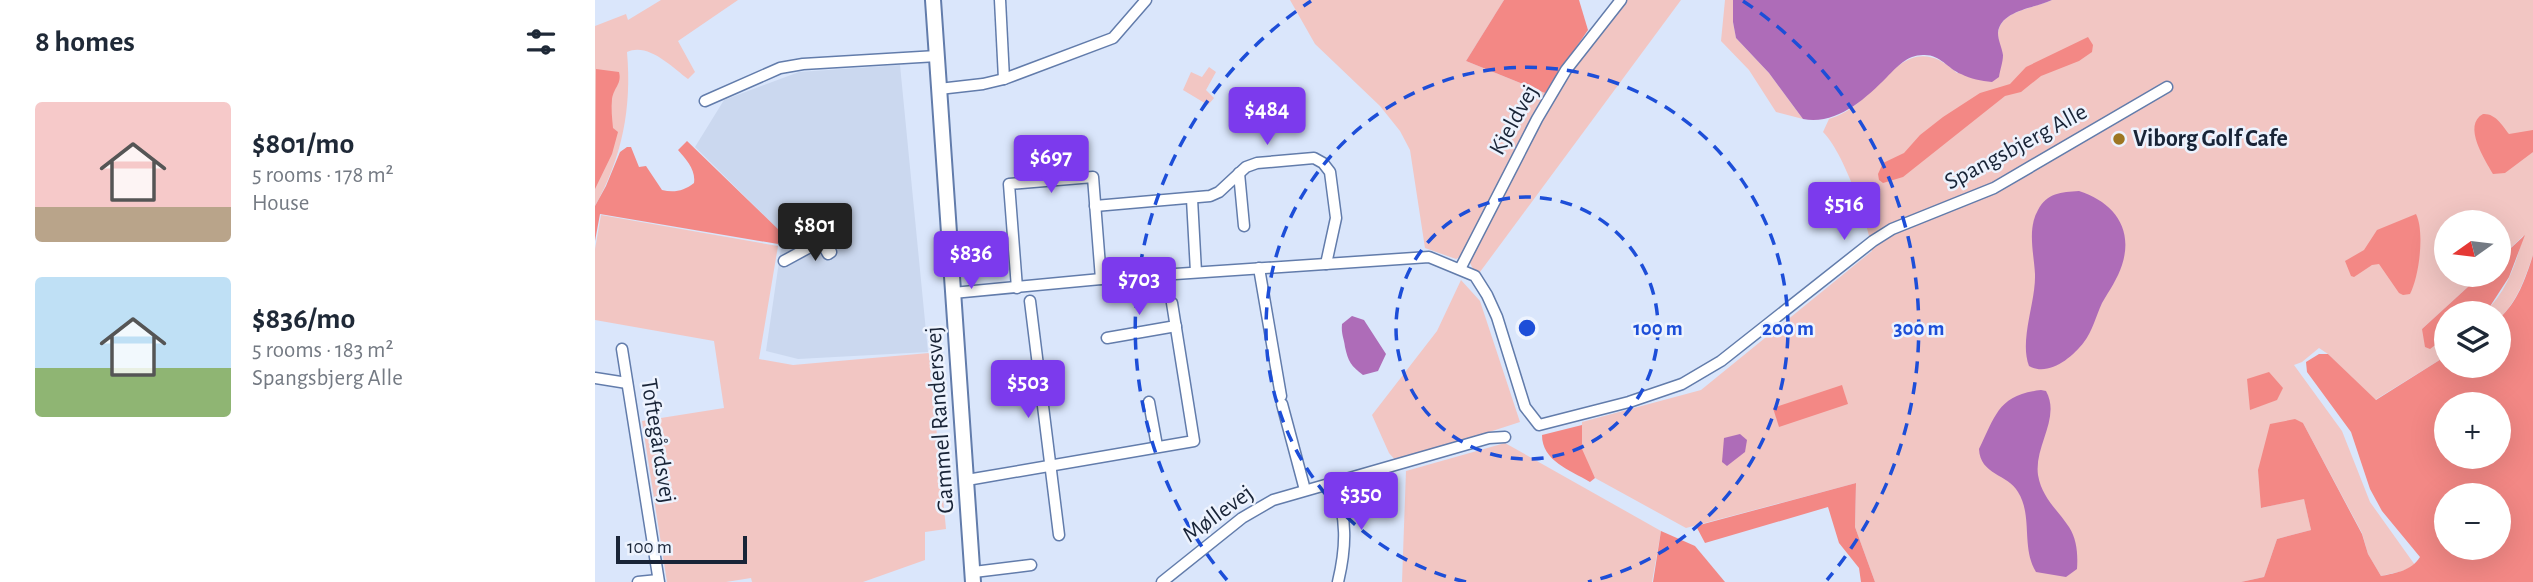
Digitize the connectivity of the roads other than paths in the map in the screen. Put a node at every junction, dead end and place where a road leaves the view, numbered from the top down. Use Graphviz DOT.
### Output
graph roads {
  1 [pos="933,0"];
  2 [pos="1000,0"];
  3 [pos="1146,0"];
  4 [pos="1621,0"];
  5 [pos="937,56"];
  6 [pos="1004,79"];
  7 [pos="2167,87"];
  8 [pos="939,89"];
  9 [pos="705,101"];
  10 [pos="1239,173"];
  11 [pos="1192,198"];
  12 [pos="1095,206"];
  13 [pos="1244,226"];
  14 [pos="831,252"];
  15 [pos="784,261"];
  16 [pos="1326,264"];
  17 [pos="1259,268"];
  18 [pos="1460,269"];
  19 [pos="1196,272"];
  20 [pos="1101,279"];
  21 [pos="1017,288"];
  22 [pos="953,293"];
  23 [pos="1030,301"];
  24 [pos="1172,303"];
  25 [pos="1176,326"];
  26 [pos="1107,338"];
  27 [pos="622,349"];
  28 [pos="595,378"];
  29 [pos="627,383"];
  30 [pos="1149,402"];
  31 [pos="1505,437"];
  32 [pos="1157,446"];
  33 [pos="1048,464"];
  34 [pos="967,480"];
  35 [pos="1336,483"];
  36 [pos="1305,490"];
  37 [pos="1059,535"];
  38 [pos="1031,565"];
  39 [pos="973,577"];
  40 [pos="659,581"];
  41 [pos="638,582"];
  42 [pos="1162,582"];
  43 [pos="1338,582"];
  1 -- 5 [label="street, Gammel Randersvej"];
  2 -- 6 [label="street"];
  3 -- 6 [label="street"];
  4 -- 18 [label="street, Kjeldvej"];
  5 -- 8 [label="street, Gammel Randersvej"];
  5 -- 9 [label="street"];
  6 -- 8 [label="street"];
  7 -- 18 [label="street, Spangsbjerg Alle"];
  8 -- 22 [label="street, Gammel Randersvej"];
  10 -- 11 [label="street"];
  10 -- 13 [label="street"];
  10 -- 16 [label="street"];
  11 -- 12 [label="street"];
  11 -- 19 [label="street"];
  12 -- 20 [label="street"];
  12 -- 21 [label="street"];
  14 -- 15 [label="street"];
  16 -- 17 [label="street, Spangsbjerg Alle"];
  16 -- 18 [label="street, Spangsbjerg Alle"];
  17 -- 19 [label="street, Spangsbjerg Alle"];
  17 -- 36 [label="street"];
  19 -- 20 [label="street, Spangsbjerg Alle"];
  20 -- 21 [label="street, Spangsbjerg Alle"];
  21 -- 22 [label="street, Spangsbjerg Alle"];
  22 -- 34 [label="street, Gammel Randersvej"];
  23 -- 33 [label="street"];
  24 -- 25 [label="street"];
  25 -- 26 [label="street"];
  25 -- 32 [label="street"];
  27 -- 29 [label="street, Toftegårdsvej"];
  28 -- 29 [label="street"];
  29 -- 40 [label="street, Toftegårdsvej"];
  30 -- 32 [label="street"];
  31 -- 35 [label="street, Møllevej"];
  32 -- 33 [label="street"];
  33 -- 34 [label="street"];
  33 -- 37 [label="street"];
  34 -- 39 [label="street, Gammel Randersvej"];
  35 -- 36 [label="street, Møllevej"];
  35 -- 43 [label="street"];
  36 -- 42 [label="street, Møllevej"];
  38 -- 39 [label="street, Gammel Randersvej"];
  40 -- 41 [label="street"];
}
